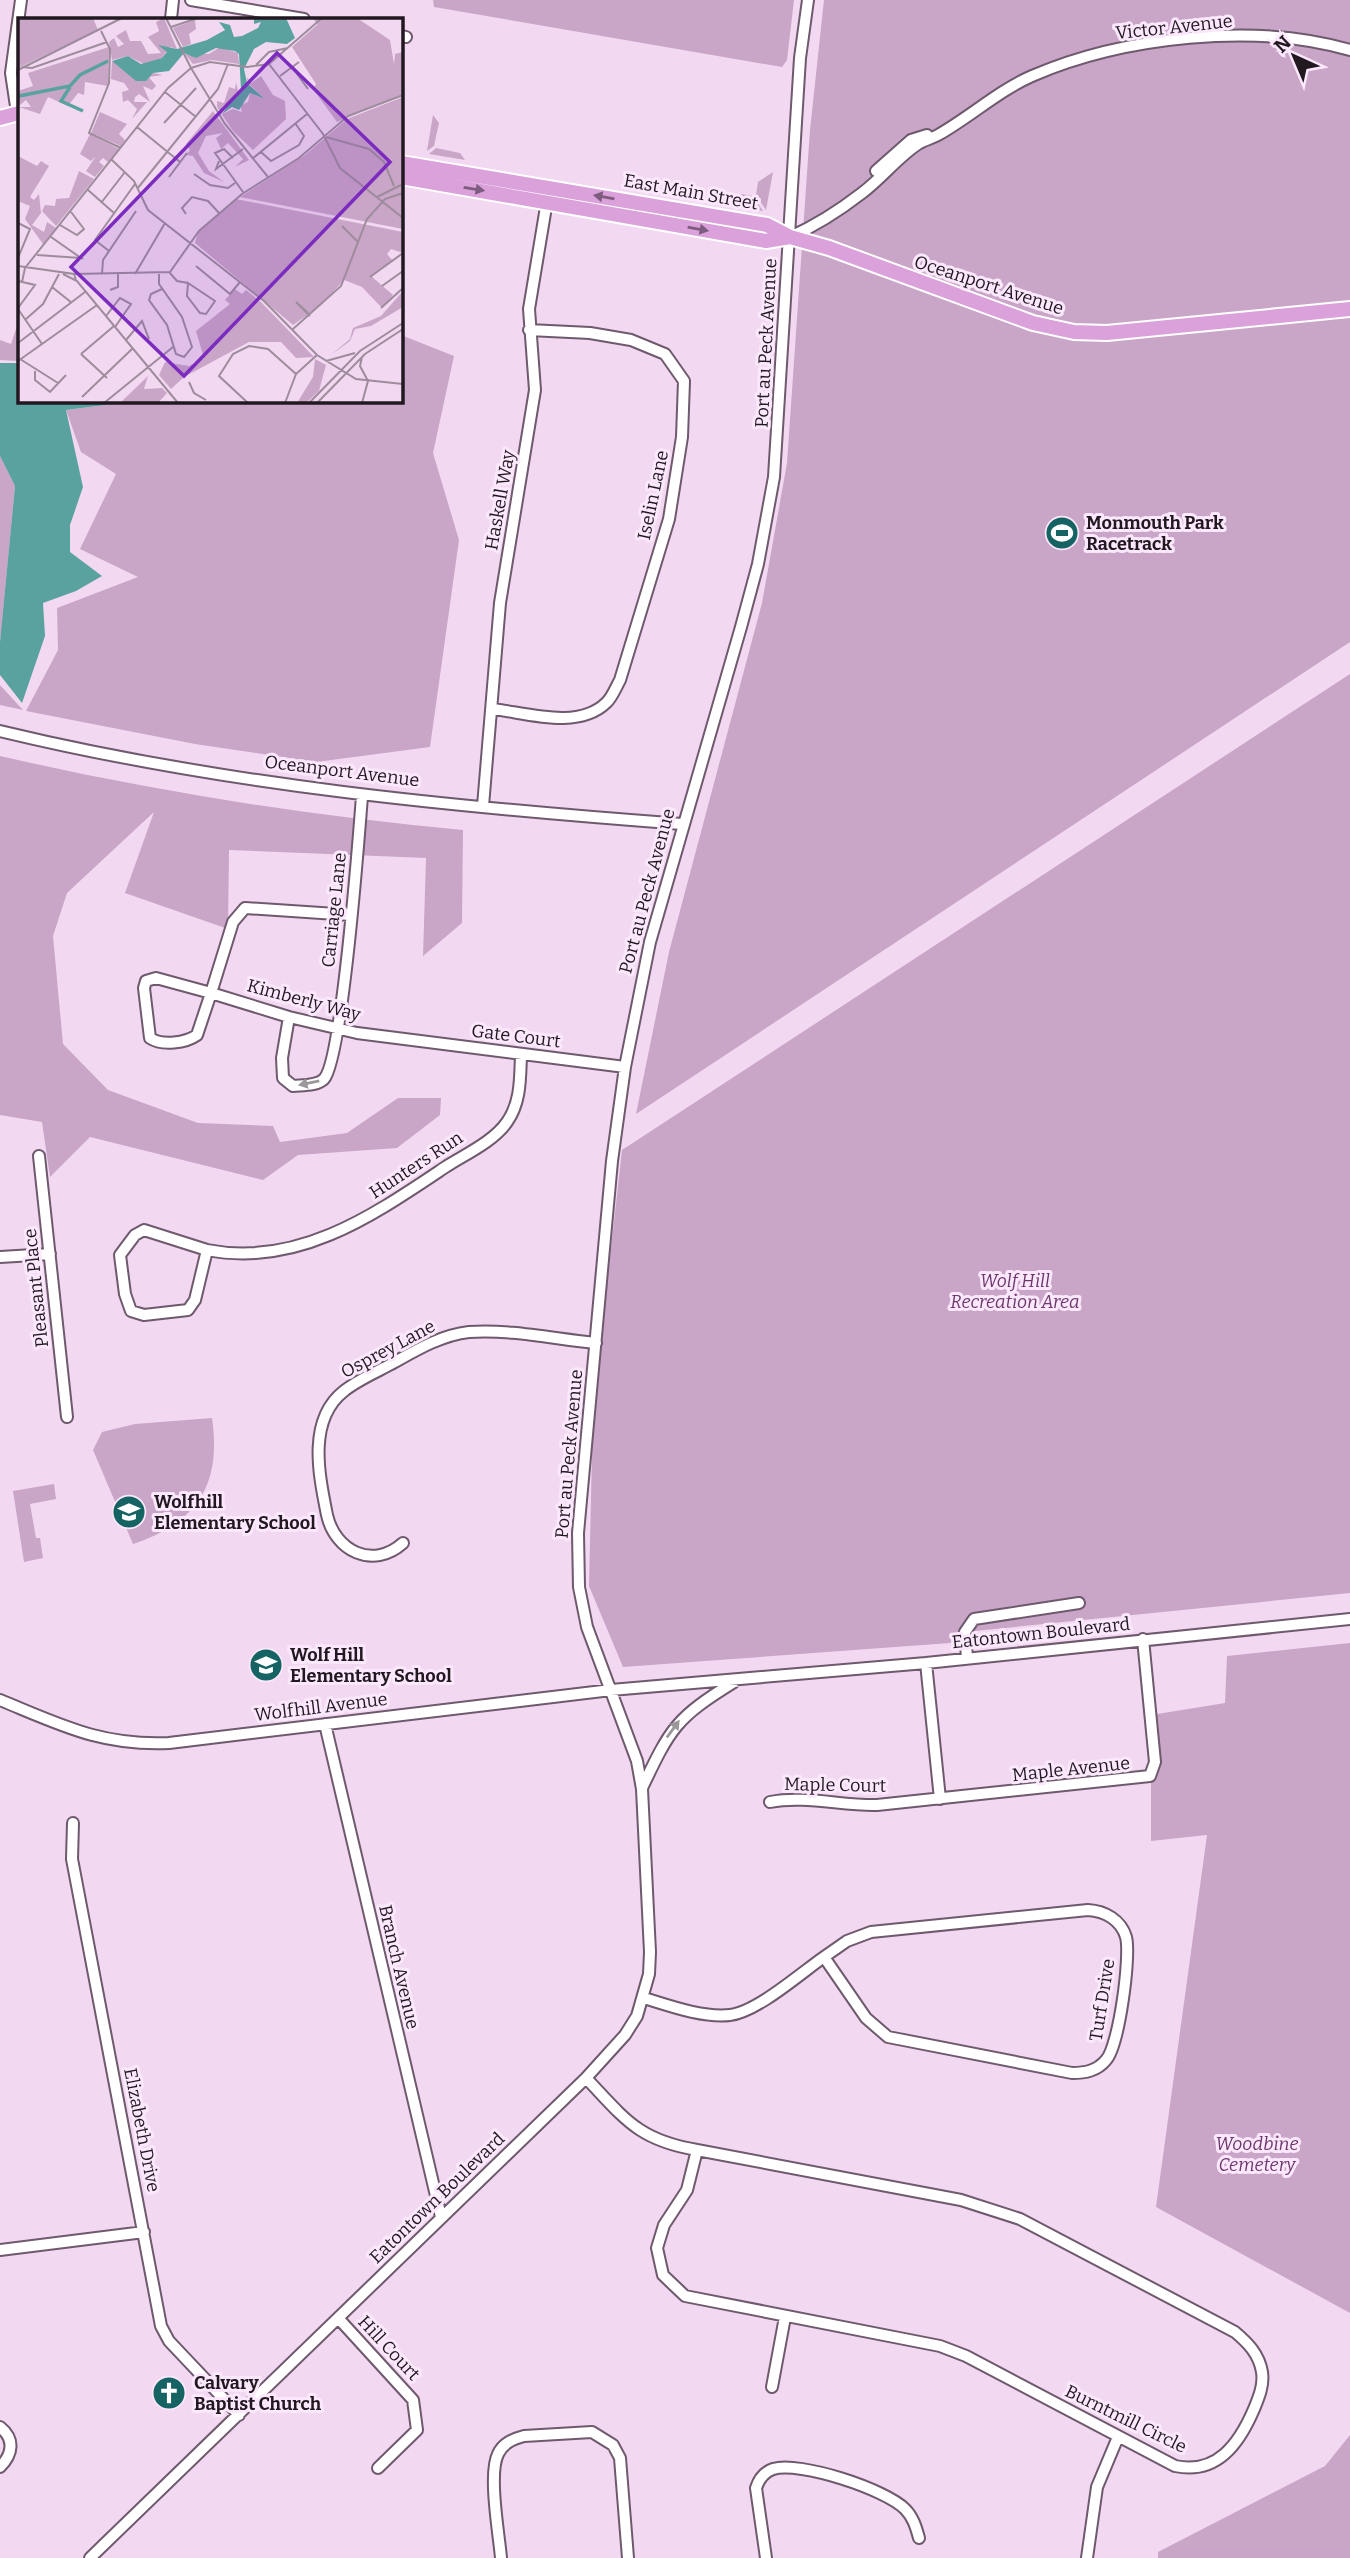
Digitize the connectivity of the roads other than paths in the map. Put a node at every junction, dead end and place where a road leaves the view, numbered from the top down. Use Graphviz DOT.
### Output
graph roads {
  1 [pos="21,0"];
  2 [pos="173,0"];
  3 [pos="191,0"];
  4 [pos="808,0"];
  5 [pos="19,18"];
  6 [pos="171,18"];
  7 [pos="298,18"];
  8 [pos="18,22"];
  9 [pos="1350,50"];
  10 [pos="18,113"];
  11 [pos="0,118"];
  12 [pos="402,163"];
  13 [pos="402,177"];
  14 [pos="547,201"];
  15 [pos="790,237"];
  16 [pos="1350,309"];
  17 [pos="529,330"];
  18 [pos="493,709"];
  19 [pos="0,732"];
  20 [pos="362,796"];
  21 [pos="483,806"];
  22 [pos="682,824"];
  23 [pos="351,915"];
  24 [pos="211,993"];
  25 [pos="289,1017"];
  26 [pos="337,1028"];
  27 [pos="450,1045"];
  28 [pos="521,1055"];
  29 [pos="625,1067"];
  30 [pos="39,1156"];
  31 [pos="207,1250"];
  32 [pos="50,1254"];
  33 [pos="0,1257"];
  34 [pos="596,1343"];
  35 [pos="67,1417"];
  36 [pos="402,1544"];
  37 [pos="1079,1603"];
  38 [pos="1350,1619"];
  39 [pos="1143,1639"];
  40 [pos="967,1658"];
  41 [pos="926,1663"];
  42 [pos="736,1680"];
  43 [pos="611,1690"];
  44 [pos="0,1700"];
  45 [pos="325,1724"];
  46 [pos="642,1789"];
  47 [pos="940,1798"];
  48 [pos="770,1802"];
  49 [pos="73,1823"];
  50 [pos="824,1958"];
  51 [pos="644,1998"];
  52 [pos="586,2078"];
  53 [pos="697,2150"];
  54 [pos="442,2217"];
  55 [pos="144,2232"];
  56 [pos="0,2250"];
  57 [pos="785,2317"];
  58 [pos="339,2319"];
  59 [pos="772,2387"];
  60 [pos="239,2415"];
  61 [pos="0,2427"];
  62 [pos="1118,2437"];
  63 [pos="0,2467"];
  64 [pos="378,2468"];
  65 [pos="919,2538"];
  66 [pos="90,2558"];
  67 [pos="501,2558"];
  68 [pos="628,2558"];
  69 [pos="766,2558"];
  70 [pos="1087,2558"];
  1 -- 5 [label="street"];
  2 -- 6 [label="street"];
  3 -- 7 [label="street"];
  4 -- 15 [label="street, Port au Peck Avenue"];
  8 -- 10 [label="street"];
  9 -- 15 [label="street, Victor Avenue"];
  10 -- 11 [label="main road"];
  15 -- 12 [label="main road, East Main Street, one-way"];
  13 -- 14 [label="main road, East Main Street, one-way"];
  14 -- 15 [label="main road, East Main Street, one-way"];
  14 -- 17 [label="street, Haskell Way"];
  15 -- 16 [label="main road, Oceanport Avenue"];
  15 -- 22 [label="street, Port au Peck Avenue"];
  17 -- 18 [label="street, Haskell Way"];
  17 -- 18 [label="street, Iselin Lane"];
  18 -- 21 [label="street, Haskell Way"];
  19 -- 20 [label="street, Oceanport Avenue"];
  20 -- 21 [label="street, Oceanport Avenue"];
  20 -- 23 [label="street, Carriage Lane"];
  21 -- 22 [label="street, Oceanport Avenue"];
  22 -- 29 [label="street, Port au Peck Avenue"];
  23 -- 24 [label="street"];
  23 -- 26 [label="street, Carriage Lane"];
  24 -- 24 [label="street, Kimberly Way"];
  24 -- 25 [label="street, Kimberly Way"];
  25 -- 26 [label="street, Kimberly Way"];
  26 -- 25 [label="street, Carriage Lane, one-way"];
  26 -- 27 [label="street, Kimberly Way"];
  27 -- 28 [label="street, Gate Court"];
  28 -- 29 [label="street, Gate Court"];
  28 -- 31 [label="street, Hunters Run"];
  29 -- 34 [label="street, Port au Peck Avenue"];
  30 -- 32 [label="street, Pleasant Place"];
  31 -- 31 [label="street"];
  32 -- 33 [label="street"];
  32 -- 35 [label="street, Pleasant Place"];
  34 -- 36 [label="street, Osprey Lane"];
  34 -- 43 [label="street, Port au Peck Avenue"];
  37 -- 40 [label="street"];
  38 -- 39 [label="street, Eatontown Boulevard"];
  39 -- 40 [label="street, Eatontown Boulevard"];
  39 -- 47 [label="street, Maple Avenue"];
  40 -- 41 [label="street, Eatontown Boulevard"];
  41 -- 42 [label="street, Eatontown Boulevard"];
  41 -- 47 [label="street"];
  42 -- 43 [label="street, Wolfhill Avenue"];
  46 -- 42 [label="street, one-way"];
  43 -- 45 [label="street, Wolfhill Avenue"];
  43 -- 46 [label="street, Port au Peck Avenue"];
  44 -- 45 [label="street, Wolfhill Avenue"];
  45 -- 54 [label="street, Branch Avenue"];
  46 -- 51 [label="street, Eatontown Boulevard"];
  47 -- 48 [label="street, Maple Court"];
  49 -- 55 [label="street, Elizabeth Drive"];
  50 -- 50 [label="street, Turf Drive"];
  50 -- 51 [label="street, Turf Drive"];
  51 -- 52 [label="street, Eatontown Boulevard"];
  52 -- 53 [label="street, Burntmill Circle"];
  52 -- 54 [label="street, Eatontown Boulevard"];
  53 -- 57 [label="street, Burntmill Circle"];
  53 -- 62 [label="street, Burntmill Circle"];
  54 -- 58 [label="street, Eatontown Boulevard"];
  55 -- 56 [label="street"];
  55 -- 60 [label="street, Elizabeth Drive"];
  57 -- 59 [label="street"];
  57 -- 62 [label="street, Burntmill Circle"];
  58 -- 60 [label="street, Eatontown Boulevard"];
  58 -- 64 [label="street, Hill Court"];
  60 -- 66 [label="street, Eatontown Boulevard"];
  61 -- 63 [label="street"];
  62 -- 70 [label="street"];
  65 -- 69 [label="street"];
  67 -- 68 [label="street"];
}
